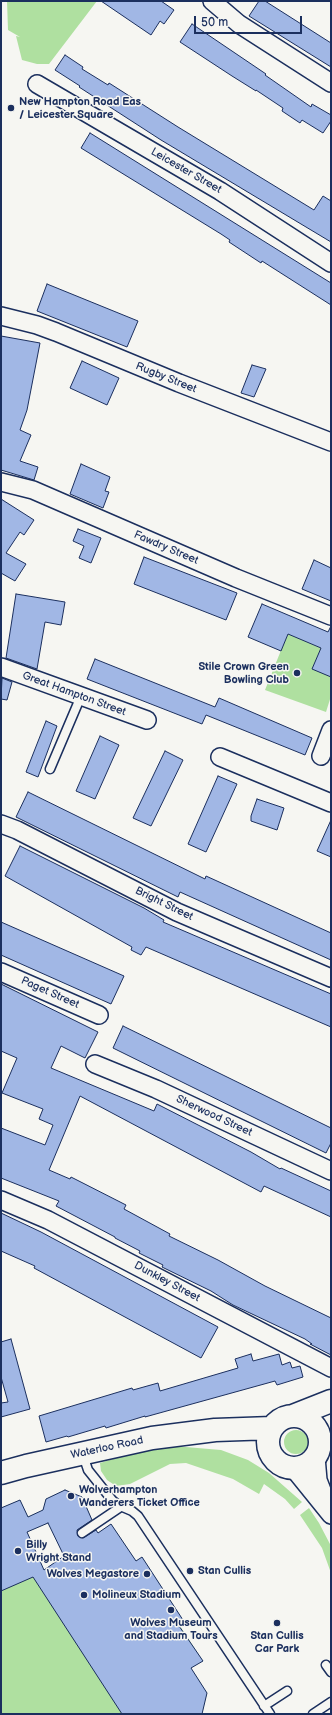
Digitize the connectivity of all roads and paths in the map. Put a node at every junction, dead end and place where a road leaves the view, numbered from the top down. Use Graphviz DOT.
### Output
graph roads {
  1 [pos="212,1"];
  2 [pos="331,83"];
  3 [pos="37,84"];
  4 [pos="331,263"];
  5 [pos="1,316"];
  6 [pos="331,442"];
  7 [pos="1,482"];
  8 [pos="331,616"];
  9 [pos="1,667"];
  10 [pos="81,696"];
  11 [pos="147,720"];
  12 [pos="331,730"];
  13 [pos="321,756"];
  14 [pos="220,757"];
  15 [pos="50,769"];
  16 [pos="331,803"];
  17 [pos="1,824"];
  18 [pos="1,972"];
  19 [pos="331,978"];
  20 [pos="99,1015"];
  21 [pos="95,1064"];
  22 [pos="331,1171"];
  23 [pos="1,1200"];
  24 [pos="331,1368"];
  25 [pos="331,1401"];
  26 [pos="293,1416"];
  27 [pos="270,1437"];
  28 [pos="322,1441"];
  29 [pos="82,1453"];
  30 [pos="293,1468"];
  31 [pos="1,1473"];
  32 [pos="122,1506"];
  33 [pos="331,1514"];
  34 [pos="82,1533"];
  35 [pos="326,1665"];
  36 [pos="331,1672"];
  37 [pos="287,1691"];
  38 [pos="331,1702"];
  39 [pos="264,1706"];
  40 [pos="270,1714"];
  41 [pos="313,1714"];
  1 -- 2 [label="street"];
  3 -- 4 [label="street, Leicester Street"];
  5 -- 6 [label="street, Rugby Street"];
  7 -- 8 [label="street, Fawdry Street"];
  9 -- 10 [label="street, Great Hampton Street"];
  10 -- 11 [label="street, Great Hampton Street"];
  10 -- 15 [label="lane"];
  12 -- 13 [label="street"];
  14 -- 16 [label="street"];
  17 -- 19 [label="street, Bright Street"];
  18 -- 20 [label="street, Paget Street"];
  21 -- 22 [label="street, Sherwood Street"];
  23 -- 24 [label="street, Dunkley Street"];
  25 -- 26 [label="street"];
  26 -- 27 [label="street"];
  26 -- 28 [label="street"];
  27 -- 29 [label="street, Waterloo Road"];
  27 -- 30 [label="street"];
  28 -- 30 [label="street"];
  28 -- 33 [label="street"];
  29 -- 31 [label="street, Waterloo Road"];
  29 -- 32 [label="lane"];
  30 -- 33 [label="street"];
  32 -- 34 [label="lane"];
  32 -- 39 [label="lane"];
  35 -- 36 [label="lane"];
  37 -- 39 [label="lane"];
  38 -- 41 [label="lane"];
  39 -- 40 [label="lane"];
}
